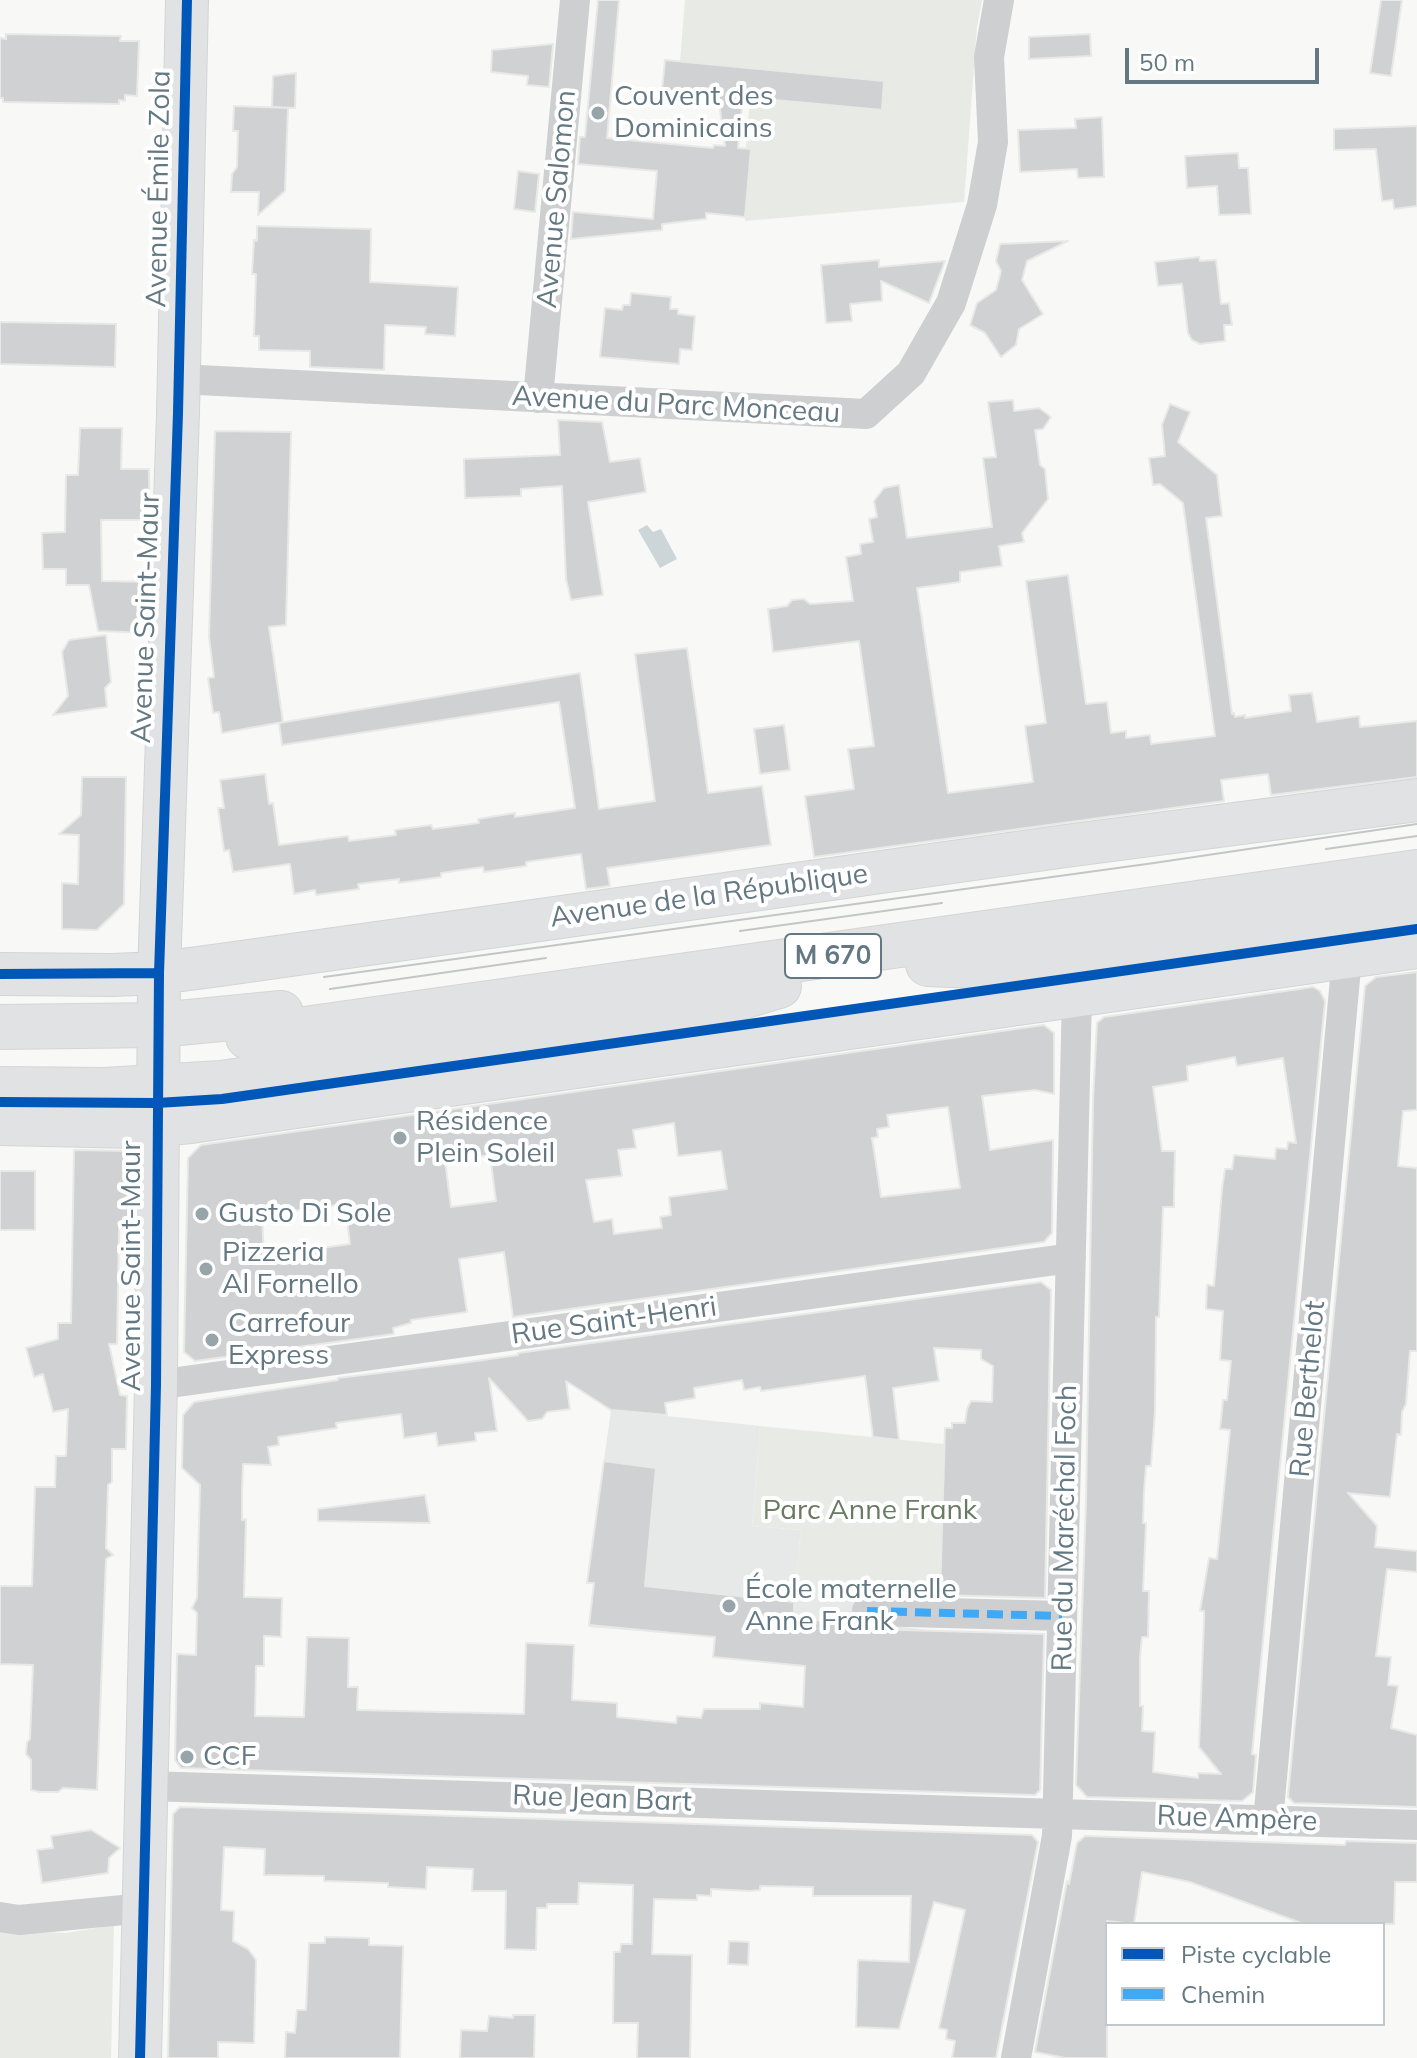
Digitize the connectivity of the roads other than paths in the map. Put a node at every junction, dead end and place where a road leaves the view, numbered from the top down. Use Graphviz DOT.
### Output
graph roads {
  1 [pos="187,0"];
  2 [pos="575,0"];
  3 [pos="999,0"];
  4 [pos="179,379"];
  5 [pos="538,398"];
  6 [pos="1417,800"];
  7 [pos="1417,851"];
  8 [pos="1417,872"];
  9 [pos="1417,894"];
  10 [pos="1144,909"];
  11 [pos="1417,913"];
  12 [pos="1417,947"];
  13 [pos="912,955"];
  14 [pos="1347,957"];
  15 [pos="159,973"];
  16 [pos="0,974"];
  17 [pos="779,986"];
  18 [pos="1077,995"];
  19 [pos="159,1025"];
  20 [pos="0,1027"];
  21 [pos="0,1046"];
  22 [pos="0,1070"];
  23 [pos="0,1089"];
  24 [pos="157,1107"];
  25 [pos="0,1124"];
  26 [pos="1071,1258"];
  27 [pos="156,1385"];
  28 [pos="867,1611"];
  29 [pos="1062,1616"];
  30 [pos="146,1786"];
  31 [pos="1058,1813"];
  32 [pos="1268,1821"];
  33 [pos="1417,1825"];
  34 [pos="144,1908"];
  35 [pos="0,1917"];
  36 [pos="140,2058"];
  37 [pos="1016,2058"];
  1 -- 4 [label="street, Avenue Émile Zola"];
  2 -- 5 [label="street, Avenue Salomon"];
  3 -- 5 [label="street, Avenue du Parc Monceau"];
  4 -- 5 [label="street, Avenue du Parc Monceau"];
  4 -- 15 [label="street, Avenue Saint-Maur"];
  6 -- 15 [label="street, Avenue de la République"];
  7 -- 10 [label="main road"];
  8 -- 10 [label="main road, M 670"];
  9 -- 13 [label="main road, M 670"];
  10 -- 13 [label="main road, M 670"];
  11 -- 13 [label="main road"];
  12 -- 14 [label="street"];
  13 -- 17 [label="main road, M 670"];
  13 -- 17 [label="main road, M 670"];
  13 -- 19 [label="main road"];
  14 -- 18 [label="street"];
  14 -- 32 [label="street, Rue Berthelot"];
  15 -- 16 [label="street, Avenue de la République"];
  15 -- 19 [label="street, Avenue Saint-Maur"];
  17 -- 24 [label="main road"];
  18 -- 24 [label="street"];
  18 -- 26 [label="street, Rue du Maréchal Foch"];
  19 -- 20 [label="main road"];
  19 -- 24 [label="street, Avenue Saint-Maur"];
  21 -- 22 [label="main road"];
  23 -- 24 [label="main road"];
  24 -- 25 [label="street"];
  24 -- 27 [label="street, Avenue Saint-Maur"];
  26 -- 27 [label="street, Rue Saint-Henri"];
  26 -- 29 [label="street, Rue du Maréchal Foch"];
  27 -- 30 [label="street, Avenue Saint-Maur"];
  28 -- 29 [label="street"];
  29 -- 31 [label="street, Rue du Maréchal Foch"];
  30 -- 31 [label="street, Rue Jean Bart"];
  30 -- 34 [label="street, Avenue Saint-Maur"];
  31 -- 32 [label="street, Rue Ampère"];
  31 -- 37 [label="street, Rue du Maréchal Foch"];
  32 -- 33 [label="street, Rue Ampère"];
  34 -- 35 [label="street"];
  34 -- 36 [label="street, Avenue Saint-Maur"];
}
